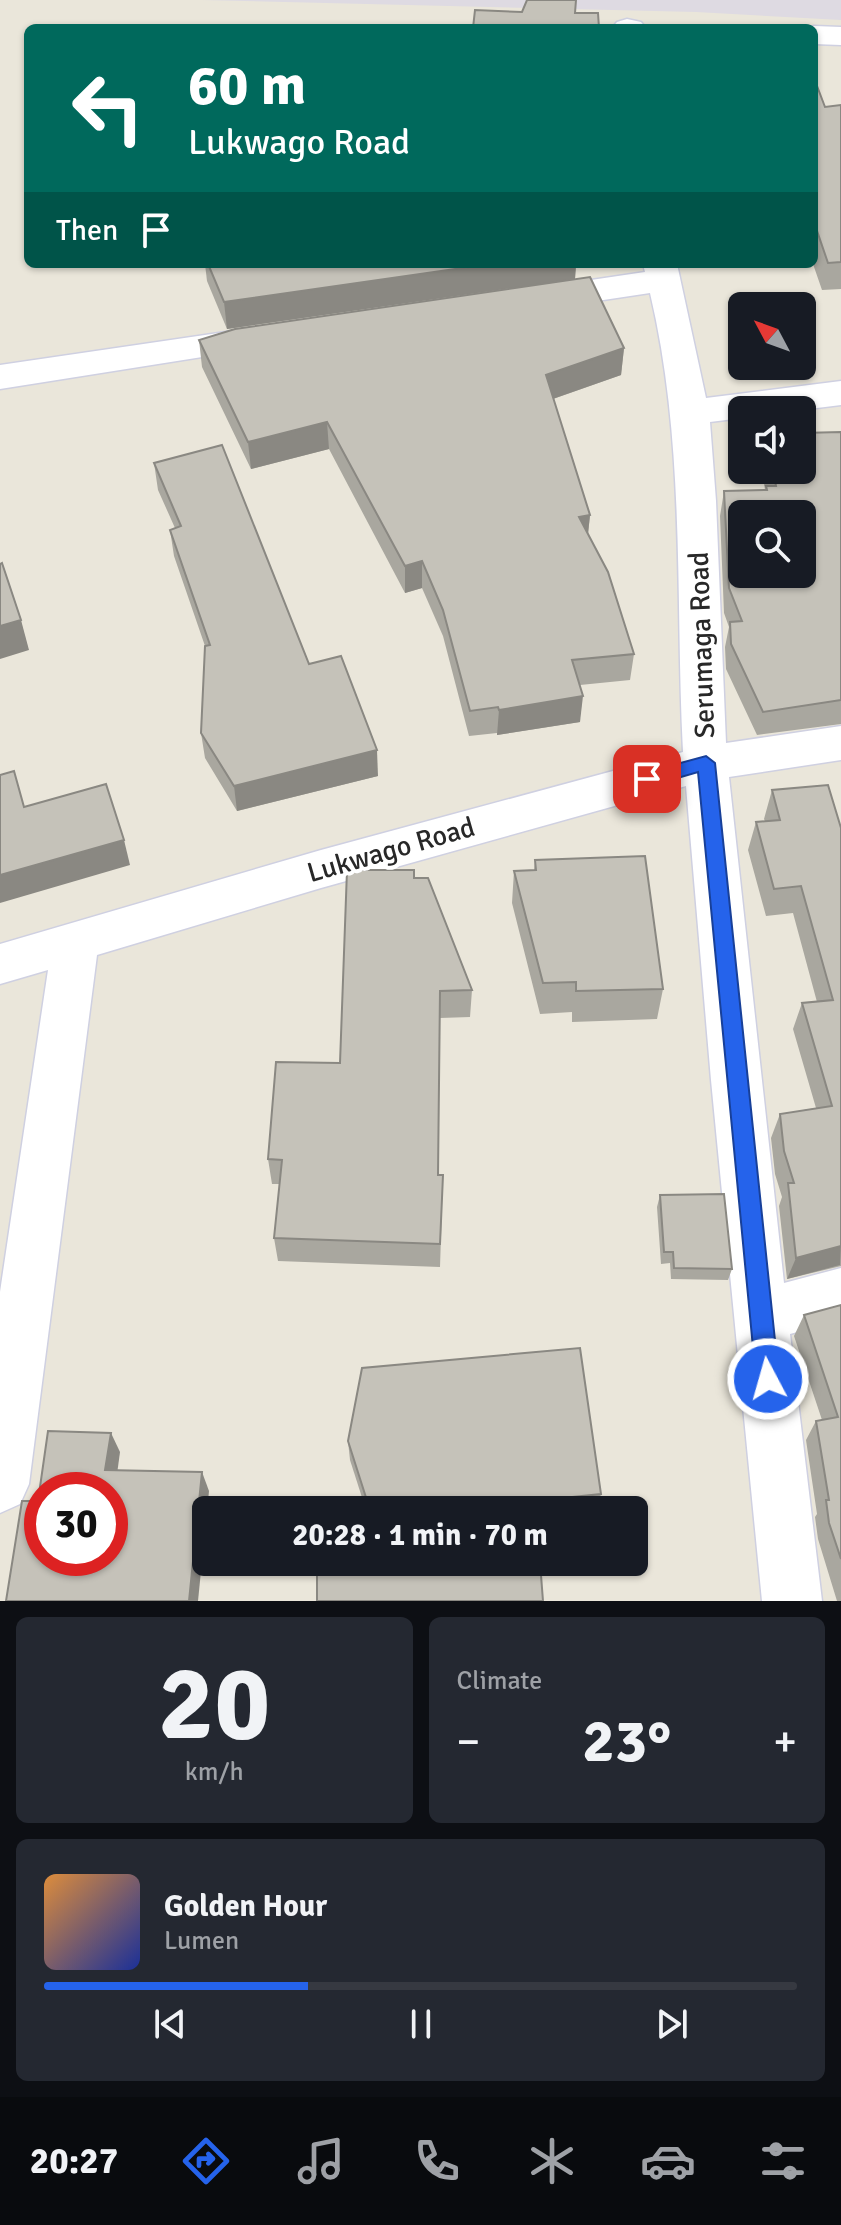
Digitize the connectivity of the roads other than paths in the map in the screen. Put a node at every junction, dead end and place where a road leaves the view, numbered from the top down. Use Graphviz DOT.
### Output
graph roads {
  1 [pos="818,35"];
  2 [pos="841,36"];
  3 [pos="662,272"];
  4 [pos="511,303"];
  5 [pos="295,333"];
  6 [pos="0,377"];
  7 [pos="841,393"];
  8 [pos="691,412"];
  9 [pos="841,743"];
  10 [pos="706,763"];
  11 [pos="76,940"];
  12 [pos="0,964"];
  13 [pos="841,1294"];
  14 [pos="761,1316"];
  15 [pos="0,1484"];
  16 [pos="792,1601"];
  1 -- 2 [label="street"];
  3 -- 4 [label="street"];
  3 -- 8 [label="street, Serumaga Road"];
  5 -- 6 [label="street"];
  7 -- 8 [label="street"];
  8 -- 10 [label="street, Serumaga Road"];
  9 -- 10 [label="street, Lukwago Road"];
  10 -- 11 [label="street, Lukwago Road"];
  10 -- 14 [label="street, Serumaga Road"];
  11 -- 12 [label="street, Lukwago Road"];
  11 -- 15 [label="street"];
  13 -- 14 [label="street"];
  14 -- 16 [label="street, Serumaga Road"];
}
